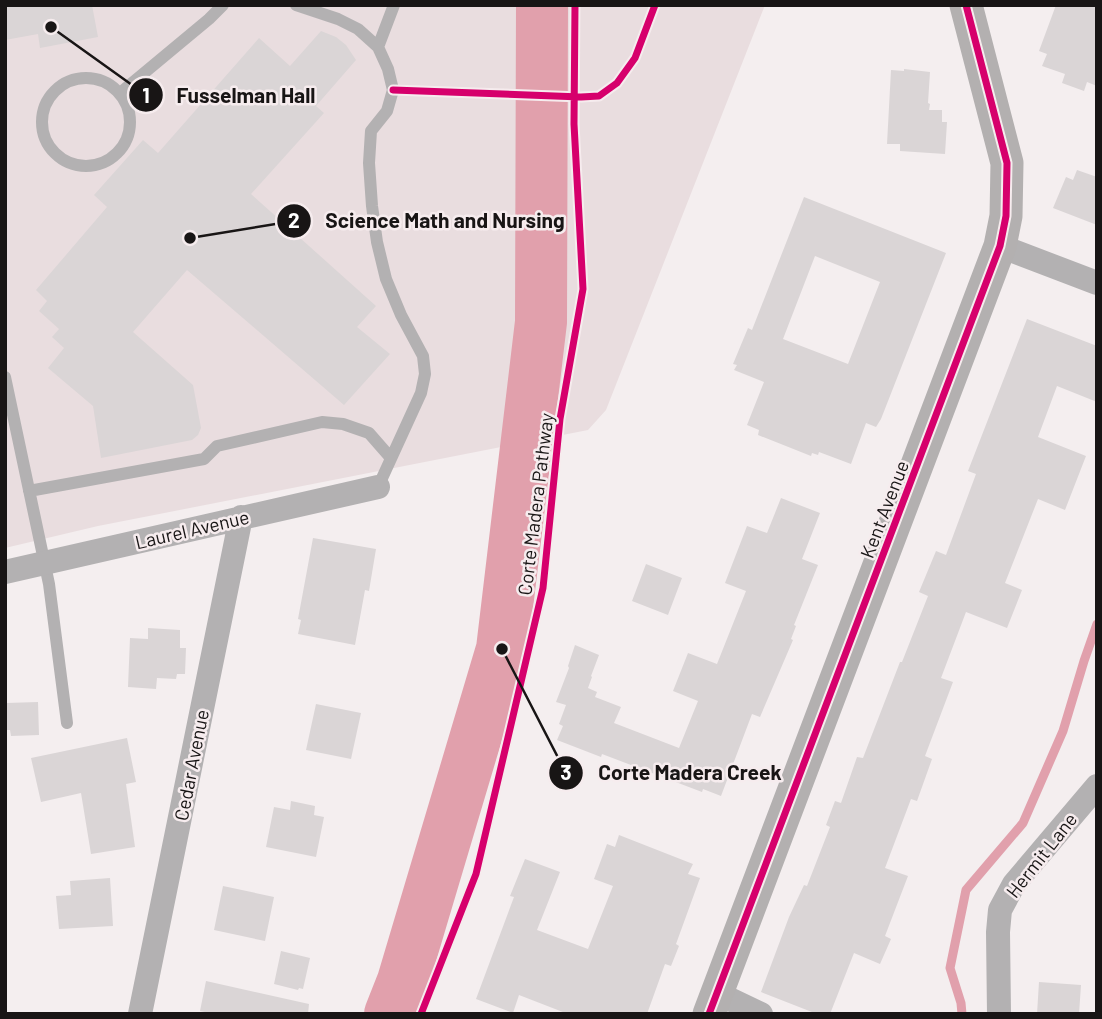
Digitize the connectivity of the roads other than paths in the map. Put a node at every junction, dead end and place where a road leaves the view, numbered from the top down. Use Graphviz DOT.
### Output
graph roads {
  1 [pos="223,5"];
  2 [pos="296,5"];
  3 [pos="394,5"];
  4 [pos="966,5"];
  5 [pos="378,47"];
  6 [pos="120,93"];
  7 [pos="1000,246"];
  8 [pos="1097,283"];
  9 [pos="5,377"];
  10 [pos="390,457"];
  11 [pos="378,487"];
  12 [pos="29,491"];
  13 [pos="241,517"];
  14 [pos="44,564"];
  15 [pos="5,572"];
  16 [pos="67,723"];
  17 [pos="1097,786"];
  18 [pos="713,1003"];
  19 [pos="140,1014"];
  20 [pos="761,1014"];
  21 [pos="999,1014"];
  1 -- 6 [label="lane"];
  2 -- 5 [label="lane"];
  3 -- 5 [label="lane"];
  4 -- 7 [label="street, Kent Avenue"];
  5 -- 10 [label="lane"];
  6 -- 6 [label="lane"];
  7 -- 8 [label="street"];
  7 -- 18 [label="street, Kent Avenue"];
  9 -- 12 [label="lane"];
  10 -- 11 [label="lane"];
  10 -- 12 [label="lane"];
  11 -- 13 [label="street, Laurel Avenue"];
  12 -- 14 [label="lane"];
  13 -- 14 [label="street, Laurel Avenue"];
  13 -- 19 [label="street, Cedar Avenue"];
  14 -- 15 [label="street, Laurel Avenue"];
  14 -- 16 [label="lane"];
  17 -- 21 [label="street, Hermit Lane"];
  18 -- 20 [label="street"];
}
